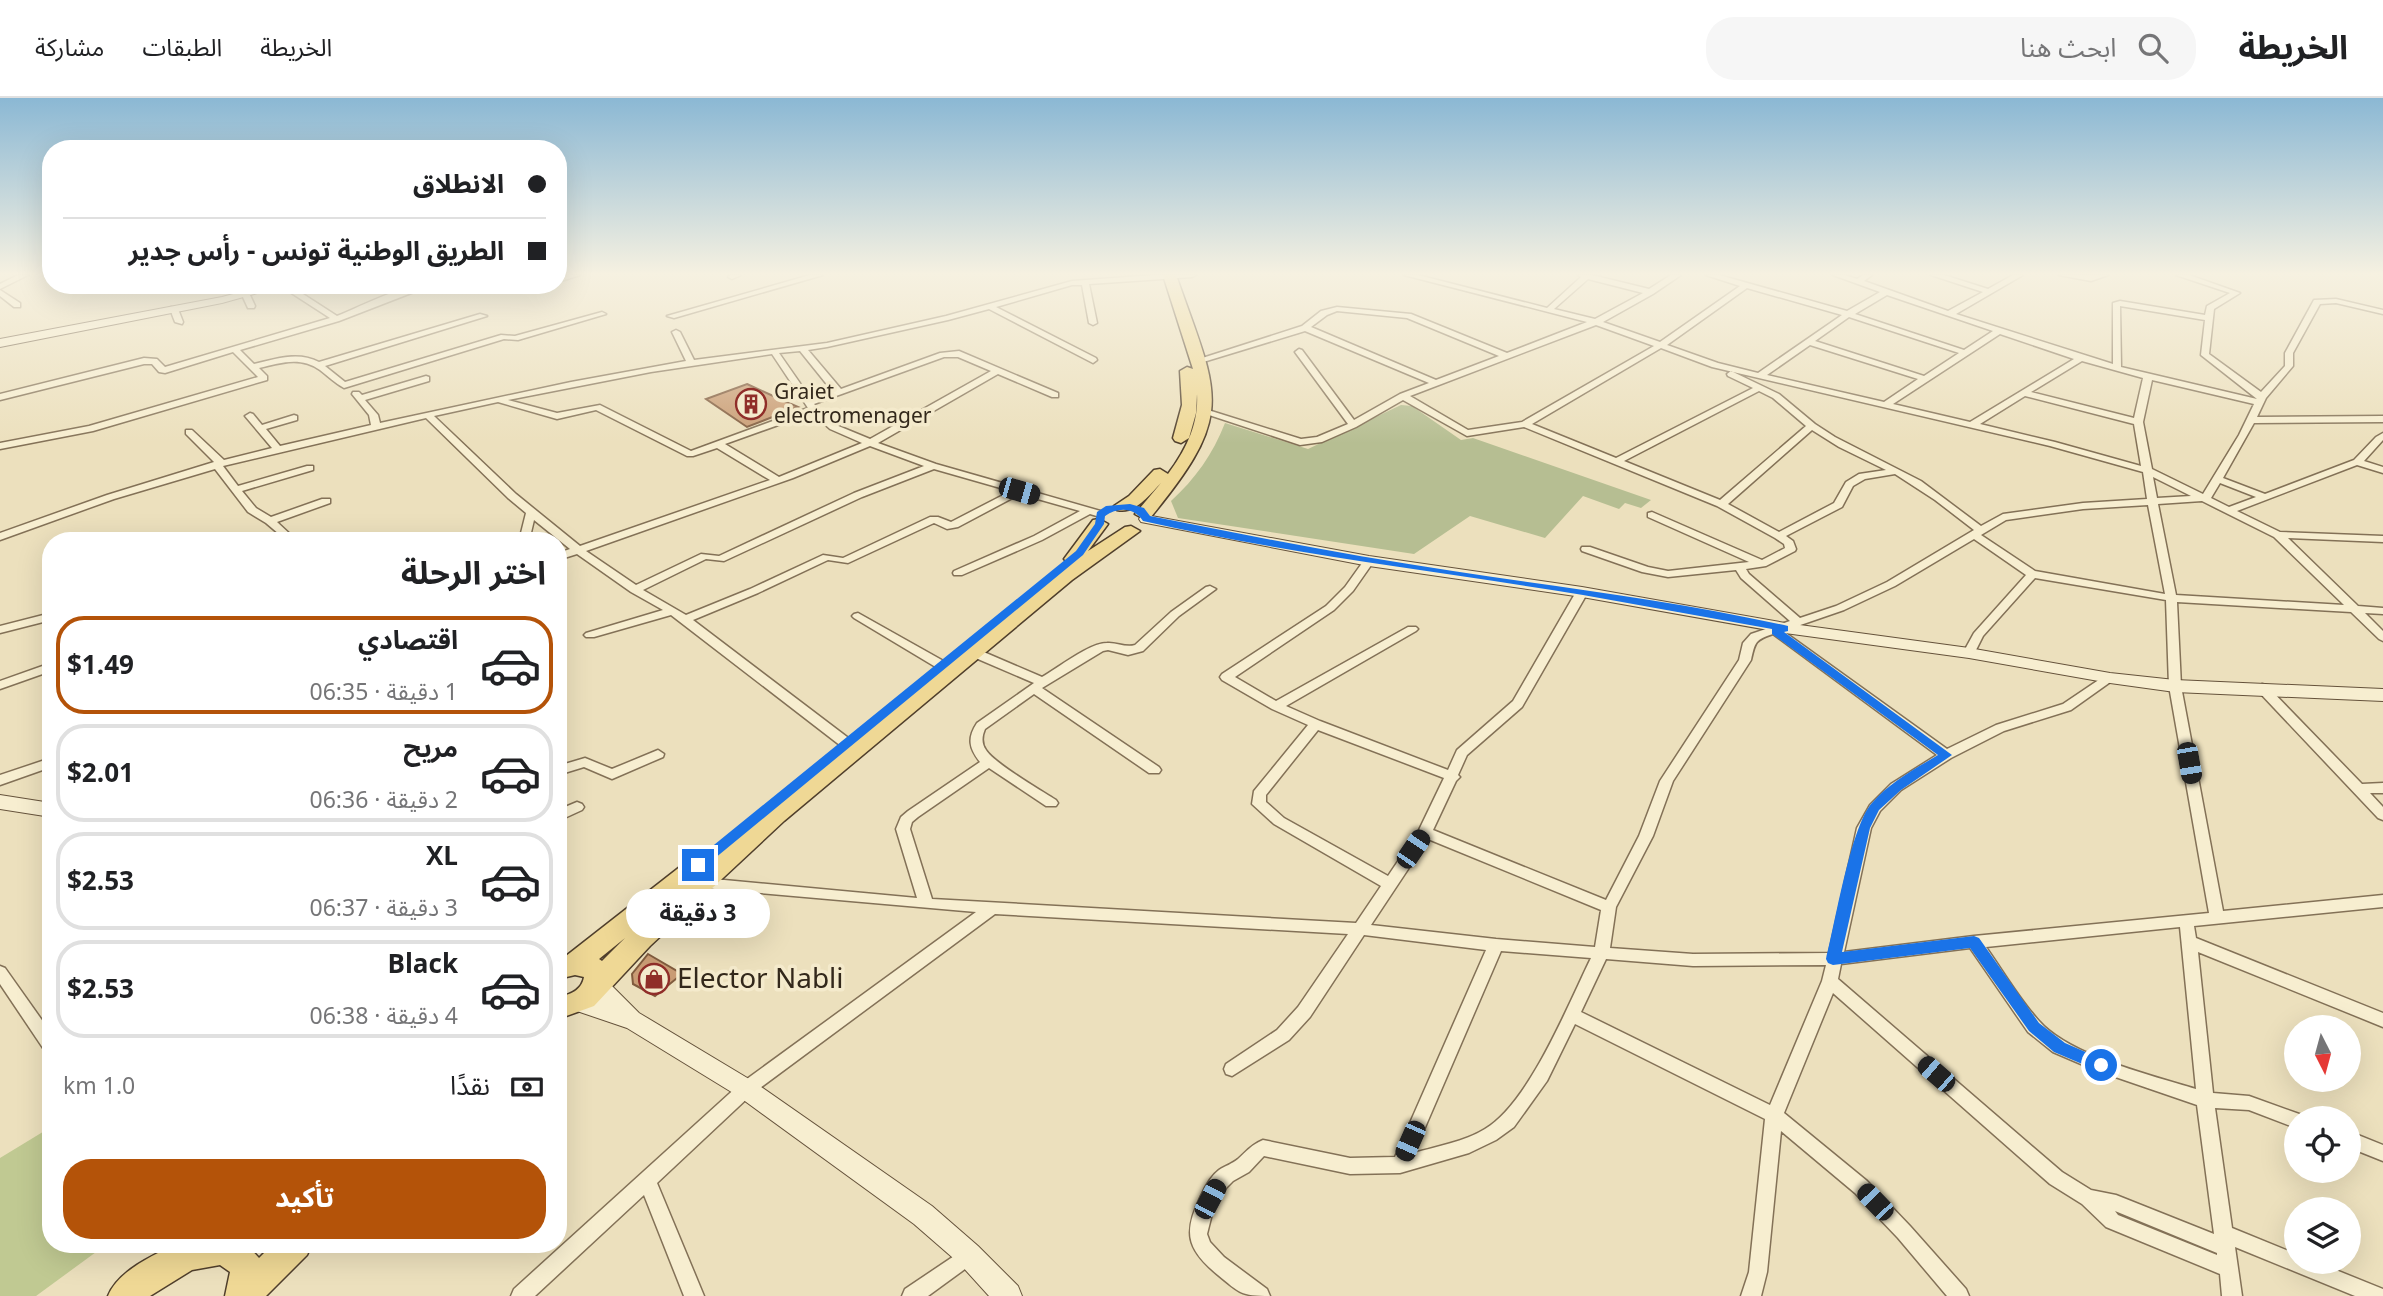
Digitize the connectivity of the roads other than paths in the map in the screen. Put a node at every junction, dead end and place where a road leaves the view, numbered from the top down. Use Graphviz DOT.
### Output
graph roads {
  1 [pos="79,331"];
  2 [pos="299,331"];
  3 [pos="428,331"];
  4 [pos="543,331"];
  5 [pos="886,331"];
  6 [pos="1036,331"];
  7 [pos="1177,331"];
  8 [pos="1185,331"];
  9 [pos="1295,331"];
  10 [pos="1312,331"];
  11 [pos="1448,331"];
  12 [pos="1565,331"];
  13 [pos="1574,331"];
  14 [pos="1621,331"];
  15 [pos="1681,331"];
  16 [pos="1825,331"];
  17 [pos="1899,331"];
  18 [pos="1999,331"];
  19 [pos="2003,331"];
  20 [pos="2116,331"];
  21 [pos="2207,331"];
  22 [pos="2302,331"];
  23 [pos="676,332"];
  24 [pos="1559,337"];
  25 [pos="1810,342"];
  26 [pos="0,343"];
  27 [pos="1661,345"];
  28 [pos="803,349"];
  29 [pos="236,351"];
  30 [pos="774,351"];
  31 [pos="1299,352"];
  32 [pos="1966,353"];
  33 [pos="1506,356"];
  34 [pos="2081,358"];
  35 [pos="1093,360"];
  36 [pos="691,361"];
  37 [pos="1197,361"];
  38 [pos="321,364"];
  39 [pos="1715,365"];
  40 [pos="253,367"];
  41 [pos="2117,369"];
  42 [pos="998,371"];
  43 [pos="1759,376"];
  44 [pos="2148,377"];
  45 [pos="426,379"];
  46 [pos="1926,379"];
  47 [pos="1795,382"];
  48 [pos="1438,384"];
  49 [pos="344,385"];
  50 [pos="1759,388"];
  51 [pos="839,393"];
  52 [pos="2024,393"];
  53 [pos="1055,395"];
  54 [pos="1403,396"];
  55 [pos="0,397"];
  56 [pos="1776,397"];
  57 [pos="361,398"];
  58 [pos="497,400"];
  59 [pos="2260,400"];
  60 [pos="1885,405"];
  61 [pos="811,406"];
  62 [pos="1205,412"];
  63 [pos="428,415"];
  64 [pos="250,416"];
  65 [pos="294,418"];
  66 [pos="2383,419"];
  67 [pos="2251,420"];
  68 [pos="2138,422"];
  69 [pos="1525,424"];
  70 [pos="1353,425"];
  71 [pos="1972,425"];
  72 [pos="376,426"];
  73 [pos="1812,426"];
  74 [pos="261,428"];
  75 [pos="189,432"];
  76 [pos="2383,436"];
  77 [pos="870,443"];
  78 [pos="719,445"];
  79 [pos="0,446"];
  80 [pos="276,448"];
  81 [pos="1615,462"];
  82 [pos="2357,462"];
  83 [pos="219,463"];
  84 [pos="933,466"];
  85 [pos="310,468"];
  86 [pos="2146,470"];
  87 [pos="2383,470"];
  88 [pos="1896,471"];
  89 [pos="776,479"];
  90 [pos="2218,479"];
  91 [pos="235,490"];
  92 [pos="1019,491"];
  93 [pos="2264,497"];
  94 [pos="2206,498"];
  95 [pos="326,501"];
  96 [pos="2153,502"];
  97 [pos="1721,504"];
  98 [pos="1123,506"];
  99 [pos="2231,510"];
  100 [pos="531,513"];
  101 [pos="1652,515"];
  102 [pos="1096,517"];
  103 [pos="270,521"];
  104 [pos="1141,521"];
  105 [pos="282,532"];
  106 [pos="526,532"];
  107 [pos="555,532"];
  108 [pos="1977,532"];
  109 [pos="2278,535"];
  110 [pos="1779,536"];
  111 [pos="0,537"];
  112 [pos="2383,539"];
  113 [pos="567,541"];
  114 [pos="1586,549"];
  115 [pos="578,550"];
  116 [pos="567,554"];
  117 [pos="1369,561"];
  118 [pos="1762,564"];
  119 [pos="1741,567"];
  120 [pos="958,573"];
  121 [pos="2032,574"];
  122 [pos="1209,589"];
  123 [pos="635,590"];
  124 [pos="1582,592"];
  125 [pos="2171,598"];
  126 [pos="2358,610"];
  127 [pos="673,611"];
  128 [pos="2383,611"];
  129 [pos="858,616"];
  130 [pos="42,618"];
  131 [pos="684,620"];
  132 [pos="1786,627"];
  133 [pos="1412,629"];
  134 [pos="0,630"];
  135 [pos="590,635"];
  136 [pos="2383,637"];
  137 [pos="975,653"];
  138 [pos="1969,653"];
  139 [pos="943,666"];
  140 [pos="42,670"];
  141 [pos="2110,678"];
  142 [pos="0,685"];
  143 [pos="1038,685"];
  144 [pos="2175,686"];
  145 [pos="2262,688"];
  146 [pos="2383,695"];
  147 [pos="1276,706"];
  148 [pos="1316,724"];
  149 [pos="846,743"];
  150 [pos="658,754"];
  151 [pos="1946,755"];
  152 [pos="989,762"];
  153 [pos="42,765"];
  154 [pos="567,768"];
  155 [pos="1154,770"];
  156 [pos="1453,777"];
  157 [pos="0,780"];
  158 [pos="2383,788"];
  159 [pos="2359,789"];
  160 [pos="0,802"];
  161 [pos="1051,803"];
  162 [pos="577,807"];
  163 [pos="42,809"];
  164 [pos="567,812"];
  165 [pos="2383,815"];
  166 [pos="1425,831"];
  167 [pos="699,882"];
  168 [pos="1390,884"];
  169 [pos="2383,901"];
  170 [pos="926,904"];
  171 [pos="1609,907"];
  172 [pos="991,909"];
  173 [pos="2217,917"];
  174 [pos="2186,920"];
  175 [pos="1358,929"];
  176 [pos="1974,942"];
  177 [pos="2189,942"];
  178 [pos="1496,945"];
  179 [pos="1601,954"];
  180 [pos="1833,959"];
  181 [pos="567,965"];
  182 [pos="567,966"];
  183 [pos="0,972"];
  184 [pos="1830,981"];
  185 [pos="576,999"];
  186 [pos="1572,1016"];
  187 [pos="2383,1020"];
  188 [pos="42,1033"];
  189 [pos="1232,1069"];
  190 [pos="747,1089"];
  191 [pos="2205,1100"];
  192 [pos="1774,1115"];
  193 [pos="2284,1115"];
  194 [pos="2361,1144"];
  195 [pos="2383,1153"];
  196 [pos="1400,1166"];
  197 [pos="647,1180"];
  198 [pos="2088,1198"];
  199 [pos="2224,1240"];
  200 [pos="189,1253"];
  201 [pos="233,1253"];
  202 [pos="287,1253"];
  203 [pos="969,1255"];
  204 [pos="2227,1268"];
  205 [pos="124,1296"];
  206 [pos="242,1296"];
  207 [pos="521,1296"];
  208 [pos="694,1296"];
  209 [pos="912,1296"];
  210 [pos="1008,1296"];
  211 [pos="1260,1296"];
  212 [pos="1751,1296"];
  213 [pos="1959,1296"];
  214 [pos="2232,1296"];
  215 [pos="2378,1296"];
  1 -- 26 [label="street"];
  2 -- 29 [label="street"];
  3 -- 38 [label="street"];
  4 -- 49 [label="street"];
  5 -- 28 [label="street"];
  6 -- 35 [label="street"];
  7 -- 98 [label="main road"];
  8 -- 37 [label="main road"];
  9 -- 37 [label="street"];
  10 -- 48 [label="street"];
  11 -- 33 [label="street"];
  12 -- 24 [label="street"];
  13 -- 24 [label="street"];
  14 -- 27 [label="street"];
  15 -- 27 [label="street"];
  16 -- 25 [label="street"];
  17 -- 32 [label="street"];
  18 -- 32 [label="street"];
  19 -- 34 [label="street"];
  20 -- 41 [label="street"];
  21 -- 59 [label="street"];
  22 -- 59 [label="street"];
  23 -- 36 [label="street"];
  24 -- 33 [label="street"];
  25 -- 43 [label="street"];
  25 -- 46 [label="street"];
  27 -- 39 [label="street"];
  27 -- 69 [label="street"];
  28 -- 30 [label="street"];
  28 -- 51 [label="street"];
  29 -- 40 [label="street"];
  29 -- 55 [label="street"];
  30 -- 36 [label="street"];
  30 -- 61 [label="street"];
  31 -- 70 [label="street"];
  32 -- 46 [label="street"];
  33 -- 48 [label="street"];
  34 -- 41 [label="street"];
  34 -- 52 [label="street"];
  36 -- 58 [label="street"];
  37 -- 62 [label="main road"];
  38 -- 40 [label="street"];
  38 -- 49 [label="street"];
  39 -- 43 [label="street"];
  39 -- 50 [label="street"];
  40 -- 79 [label="street"];
  41 -- 44 [label="street"];
  42 -- 51 [label="street"];
  42 -- 53 [label="street"];
  42 -- 77 [label="street"];
  43 -- 47 [label="street"];
  44 -- 59 [label="street"];
  44 -- 68 [label="street"];
  45 -- 57 [label="street"];
  46 -- 60 [label="street"];
  47 -- 56 [label="street"];
  47 -- 60 [label="street"];
  48 -- 54 [label="street"];
  49 -- 57 [label="street"];
  50 -- 56 [label="street"];
  50 -- 81 [label="street"];
  51 -- 61 [label="street"];
  52 -- 68 [label="street"];
  52 -- 71 [label="street"];
  54 -- 69 [label="street"];
  54 -- 70 [label="street"];
  56 -- 73 [label="street"];
  57 -- 72 [label="street"];
  58 -- 63 [label="street"];
  58 -- 78 [label="street"];
  59 -- 67 [label="street"];
  60 -- 71 [label="street"];
  61 -- 77 [label="street"];
  61 -- 78 [label="street"];
  62 -- 70 [label="street"];
  62 -- 104 [label="main road"];
  63 -- 72 [label="street"];
  63 -- 100 [label="street"];
  64 -- 74 [label="street"];
  65 -- 74 [label="street"];
  66 -- 67 [label="street"];
  67 -- 90 [label="street"];
  68 -- 86 [label="street"];
  69 -- 81 [label="street"];
  71 -- 86 [label="street"];
  72 -- 80 [label="street"];
  73 -- 88 [label="street"];
  73 -- 97 [label="street"];
  74 -- 80 [label="street"];
  75 -- 83 [label="street"];
  76 -- 82 [label="street"];
  77 -- 84 [label="street"];
  77 -- 89 [label="street"];
  78 -- 89 [label="street"];
  80 -- 83 [label="street"];
  81 -- 97 [label="street"];
  82 -- 87 [label="street"];
  82 -- 93 [label="street"];
  83 -- 91 [label="street"];
  83 -- 111 [label="street"];
  84 -- 92 [label="street"];
  84 -- 123 [label="street"];
  85 -- 91 [label="street"];
  86 -- 94 [label="street"];
  86 -- 96 [label="street"];
  88 -- 108 [label="street"];
  88 -- 110 [label="street"];
  89 -- 115 [label="street"];
  90 -- 93 [label="street"];
  90 -- 94 [label="street"];
  91 -- 103 [label="street"];
  92 -- 102 [label="street"];
  92 -- 131 [label="street"];
  93 -- 99 [label="street"];
  94 -- 96 [label="street"];
  94 -- 99 [label="street"];
  95 -- 103 [label="street"];
  96 -- 108 [label="street"];
  96 -- 125 [label="street"];
  97 -- 110 [label="street"];
  98 -- 102 [label="main road"];
  98 -- 104 [label="main road"];
  99 -- 109 [label="street"];
  100 -- 106 [label="street"];
  100 -- 107 [label="street"];
  101 -- 118 [label="street"];
  102 -- 104 [label="main road"];
  102 -- 120 [label="street"];
  102 -- 139 [label="main road"];
  103 -- 105 [label="street"];
  104 -- 117 [label="street"];
  104 -- 137 [label="main road"];
  108 -- 121 [label="street"];
  108 -- 132 [label="street"];
  109 -- 112 [label="street"];
  109 -- 126 [label="street"];
  110 -- 118 [label="street"];
  113 -- 115 [label="street"];
  114 -- 119 [label="street"];
  115 -- 116 [label="street"];
  115 -- 123 [label="street"];
  117 -- 124 [label="street"];
  117 -- 147 [label="street"];
  118 -- 119 [label="street"];
  119 -- 132 [label="street"];
  121 -- 125 [label="street"];
  121 -- 138 [label="street"];
  122 -- 143 [label="street"];
  123 -- 127 [label="street"];
  124 -- 132 [label="street"];
  124 -- 156 [label="street"];
  125 -- 126 [label="street"];
  125 -- 144 [label="street"];
  126 -- 128 [label="street"];
  126 -- 136 [label="street"];
  127 -- 131 [label="street"];
  127 -- 135 [label="street"];
  129 -- 139 [label="street"];
  130 -- 134 [label="street"];
  131 -- 149 [label="street"];
  132 -- 138 [label="street"];
  132 -- 151 [label="street"];
  132 -- 171 [label="street"];
  133 -- 147 [label="street"];
  137 -- 143 [label="street"];
  137 -- 167 [label="main road"];
  138 -- 141 [label="street"];
  139 -- 149 [label="main road"];
  140 -- 142 [label="street"];
  141 -- 144 [label="street"];
  141 -- 151 [label="street"];
  143 -- 152 [label="street"];
  143 -- 155 [label="street"];
  144 -- 145 [label="street"];
  144 -- 173 [label="street"];
  145 -- 146 [label="street"];
  145 -- 159 [label="street"];
  147 -- 148 [label="street"];
  148 -- 156 [label="street"];
  148 -- 168 [label="street"];
  149 -- 181 [label="main road"];
  150 -- 154 [label="street"];
  151 -- 180 [label="street"];
  152 -- 161 [label="street"];
  152 -- 170 [label="street"];
  153 -- 157 [label="street"];
  156 -- 166 [label="street"];
  158 -- 159 [label="street"];
  159 -- 165 [label="street"];
  160 -- 163 [label="street"];
  162 -- 164 [label="street"];
  166 -- 168 [label="street"];
  166 -- 171 [label="street"];
  167 -- 170 [label="street"];
  167 -- 185 [label="main road"];
  168 -- 175 [label="street"];
  169 -- 173 [label="street"];
  170 -- 172 [label="street"];
  171 -- 179 [label="street"];
  172 -- 175 [label="street"];
  172 -- 190 [label="street"];
  173 -- 174 [label="street"];
  174 -- 176 [label="street"];
  174 -- 177 [label="street"];
  175 -- 178 [label="street"];
  175 -- 189 [label="street"];
  176 -- 180 [label="street"];
  176 -- 191 [label="street"];
  177 -- 187 [label="street"];
  177 -- 191 [label="street"];
  178 -- 179 [label="street"];
  178 -- 196 [label="street"];
  179 -- 180 [label="street"];
  179 -- 186 [label="street"];
  180 -- 184 [label="street"];
  182 -- 185 [label="main road"];
  183 -- 188 [label="street"];
  184 -- 192 [label="street"];
  184 -- 198 [label="street"];
  185 -- 190 [label="street"];
  186 -- 192 [label="street"];
  186 -- 196 [label="street"];
  190 -- 197 [label="street"];
  190 -- 203 [label="street"];
  191 -- 193 [label="street"];
  191 -- 199 [label="street"];
  192 -- 212 [label="street"];
  192 -- 213 [label="street"];
  194 -- 195 [label="street"];
  196 -- 211 [label="street"];
  197 -- 207 [label="street"];
  197 -- 208 [label="street"];
  198 -- 199 [label="street"];
  198 -- 204 [label="street"];
  199 -- 204 [label="street"];
  199 -- 215 [label="street"];
  200 -- 205 [label="main road"];
  201 -- 206 [label="main road"];
  202 -- 206 [label="main road"];
  203 -- 209 [label="street"];
  203 -- 210 [label="street"];
  204 -- 214 [label="street"];
}
